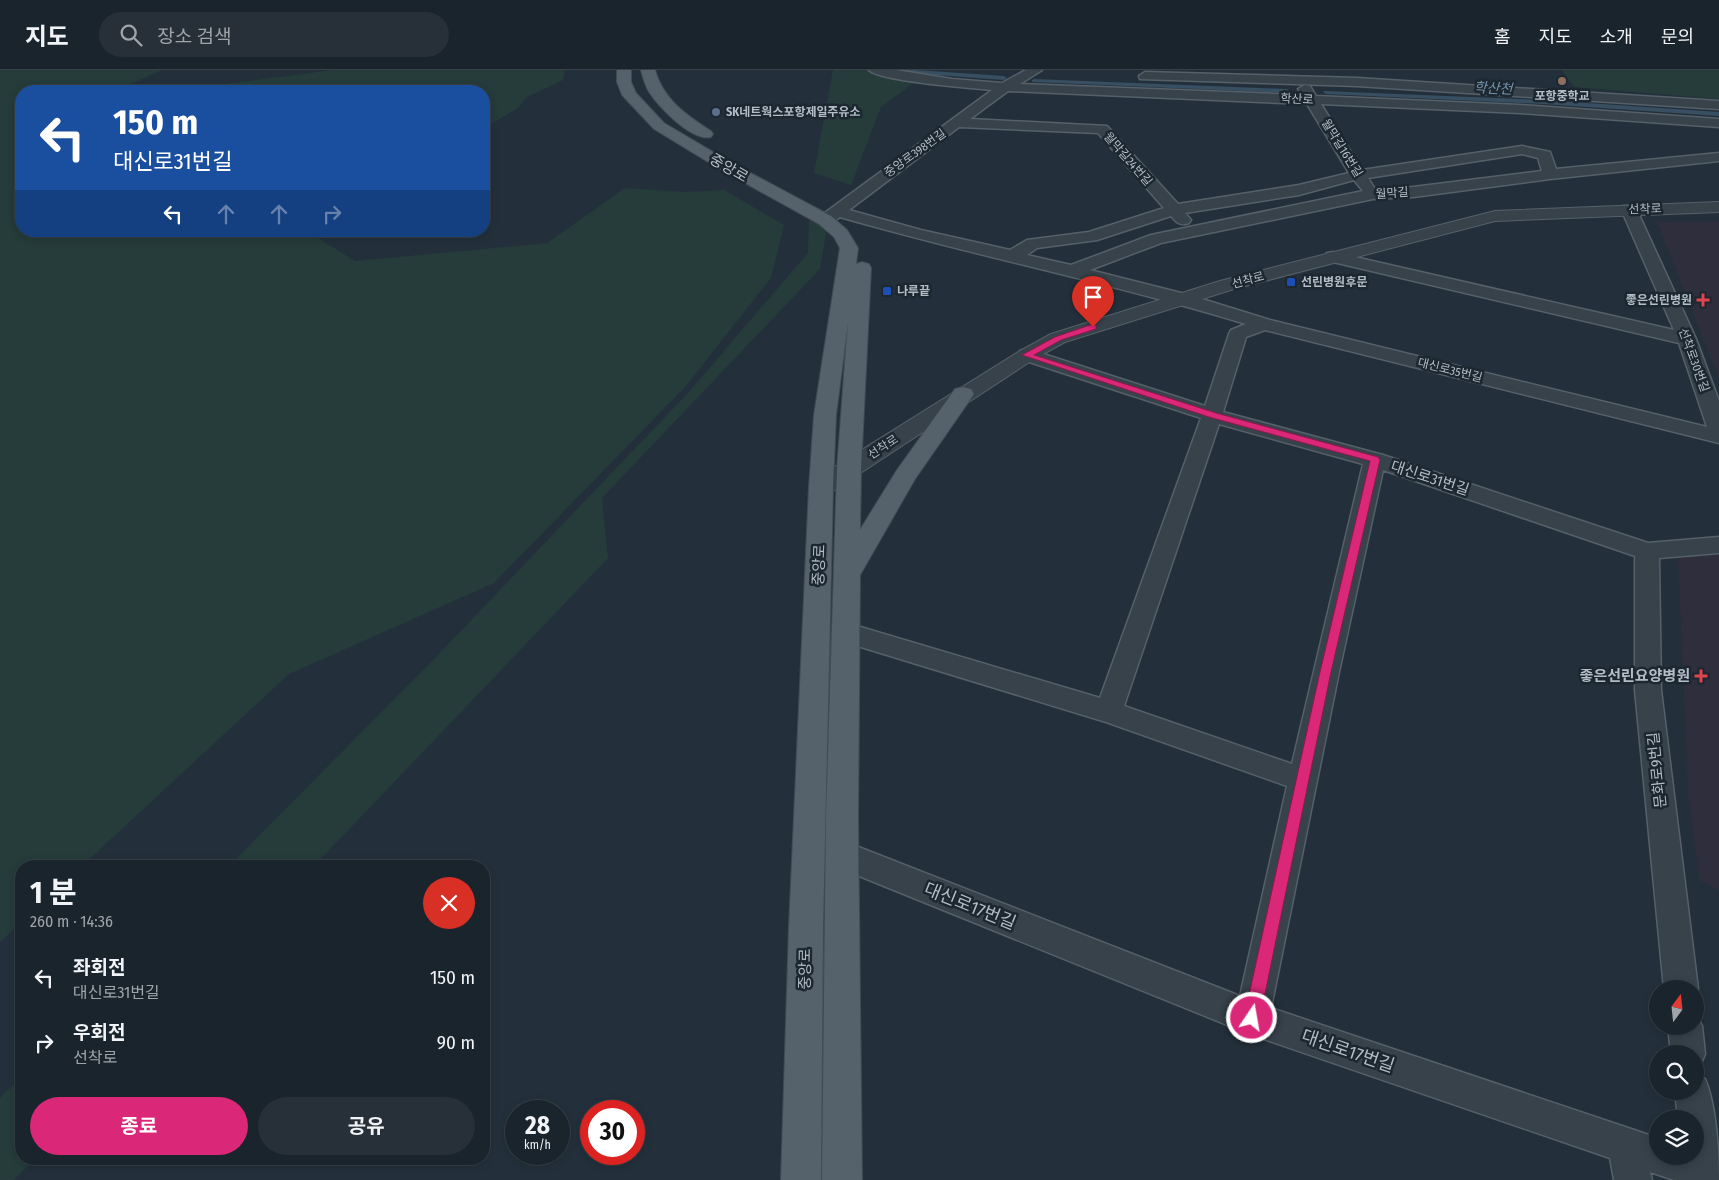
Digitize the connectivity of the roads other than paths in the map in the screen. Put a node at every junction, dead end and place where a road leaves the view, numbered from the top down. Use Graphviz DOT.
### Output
graph roads {
  1 [pos="624,70"];
  2 [pos="648,70"];
  3 [pos="875,70"];
  4 [pos="1003,72"];
  5 [pos="1033,72"];
  6 [pos="1051,74"];
  7 [pos="1295,75"];
  8 [pos="1130,76"];
  9 [pos="1005,87"];
  10 [pos="1313,100"];
  11 [pos="1719,105"];
  12 [pos="956,123"];
  13 [pos="1719,124"];
  14 [pos="716,142"];
  15 [pos="732,152"];
  16 [pos="1719,157"];
  17 [pos="1550,174"];
  18 [pos="1358,175"];
  19 [pos="1373,194"];
  20 [pos="1719,207"];
  21 [pos="1629,209"];
  22 [pos="1174,210"];
  23 [pos="831,216"];
  24 [pos="1192,230"];
  25 [pos="1014,256"];
  26 [pos="1333,257"];
  27 [pos="1072,271"];
  28 [pos="1183,299"];
  29 [pos="1264,324"];
  30 [pos="1687,339"];
  31 [pos="1026,355"];
  32 [pos="964,394"];
  33 [pos="1212,415"];
  34 [pos="1719,430"];
  35 [pos="1719,436"];
  36 [pos="1375,460"];
  37 [pos="849,469"];
  38 [pos="821,487"];
  39 [pos="1719,545"];
  40 [pos="1647,551"];
  41 [pos="848,572"];
  42 [pos="847,633"];
  43 [pos="1109,712"];
  44 [pos="1304,780"];
  45 [pos="843,855"];
  46 [pos="1680,980"];
  47 [pos="1252,1018"];
  48 [pos="1694,1100"];
  49 [pos="1629,1164"];
  50 [pos="1710,1174"];
  51 [pos="801,1180"];
  52 [pos="842,1180"];
  1 -- 23 [label="main road, 중앙로"];
  2 -- 14 [label="main road, 중앙로"];
  3 -- 9 [label="street, 학산로"];
  4 -- 5 [label="street"];
  5 -- 6 [label="street"];
  5 -- 9 [label="street, 중앙로398번길"];
  7 -- 8 [label="street, 학산로"];
  7 -- 10 [label="street, 월막길16번길"];
  7 -- 11 [label="street, 학산로"];
  9 -- 10 [label="street, 학산로"];
  9 -- 12 [label="street, 중앙로398번길"];
  10 -- 13 [label="street, 학산로"];
  10 -- 18 [label="street, 월막길16번길"];
  12 -- 22 [label="street, 월막길24번길"];
  12 -- 23 [label="street, 중앙로398번길"];
  15 -- 23 [label="main road, 중앙로"];
  16 -- 17 [label="street, 월막길"];
  17 -- 18 [label="street"];
  17 -- 19 [label="street, 월막길"];
  18 -- 19 [label="street, 월막길16번길"];
  18 -- 22 [label="street"];
  19 -- 24 [label="street, 월막길"];
  20 -- 21 [label="street, 선착로"];
  21 -- 26 [label="street, 선착로"];
  21 -- 30 [label="street, 선착로30번길"];
  22 -- 24 [label="street, 월막길24번길"];
  22 -- 25 [label="street"];
  23 -- 25 [label="street, 대신로35번길"];
  23 -- 37 [label="main road, 중앙로"];
  23 -- 38 [label="main road, 중앙로"];
  24 -- 27 [label="street, 월막길"];
  25 -- 27 [label="street, 대신로35번길"];
  26 -- 28 [label="street, 선착로"];
  26 -- 30 [label="street"];
  27 -- 28 [label="street, 대신로35번길"];
  28 -- 29 [label="street, 대신로35번길"];
  28 -- 31 [label="street, 선착로"];
  29 -- 33 [label="street"];
  29 -- 35 [label="street, 대신로35번길"];
  30 -- 34 [label="street, 선착로30번길"];
  31 -- 32 [label="street, 선착로"];
  31 -- 33 [label="street, 대신로31번길"];
  32 -- 37 [label="street, 선착로"];
  32 -- 41 [label="main road"];
  33 -- 36 [label="street, 대신로31번길"];
  33 -- 43 [label="street"];
  36 -- 40 [label="street, 대신로31번길"];
  36 -- 44 [label="street"];
  37 -- 38 [label="street, 선착로"];
  37 -- 41 [label="main road, 중앙로"];
  38 -- 51 [label="main road, 중앙로"];
  39 -- 40 [label="street, 대신로31번길"];
  40 -- 46 [label="street, 문화로9번길"];
  41 -- 42 [label="main road, 중앙로"];
  42 -- 43 [label="street"];
  42 -- 45 [label="main road, 중앙로"];
  43 -- 44 [label="street"];
  44 -- 47 [label="street"];
  45 -- 47 [label="street, 대신로17번길"];
  45 -- 52 [label="main road, 중앙로"];
  47 -- 49 [label="street, 대신로17번길"];
  48 -- 50 [label="street"];
  49 -- 50 [label="street, 대신로17번길"];
}
